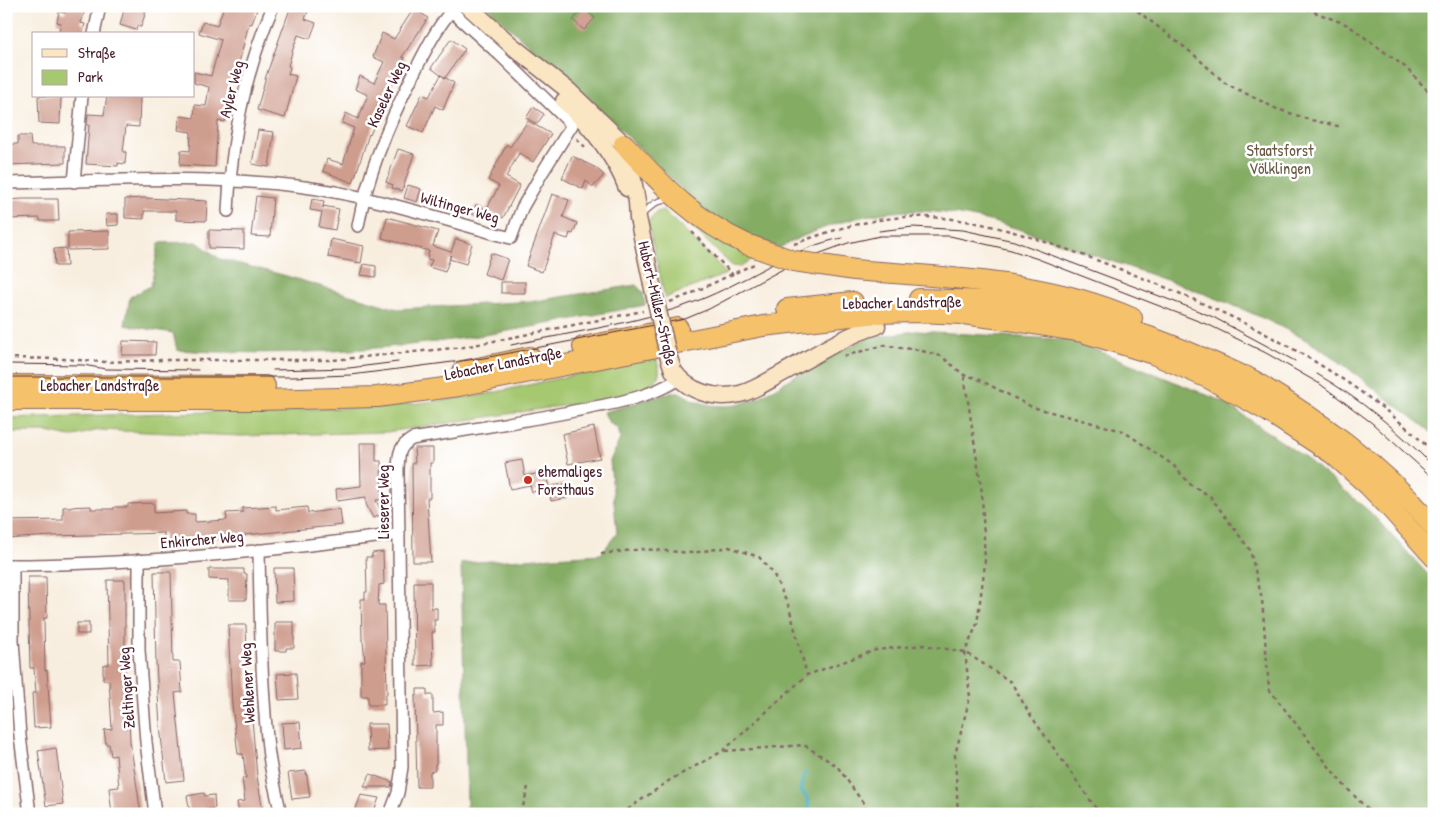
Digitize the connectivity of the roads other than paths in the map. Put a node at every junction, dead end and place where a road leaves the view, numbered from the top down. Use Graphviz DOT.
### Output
graph roads {
  1 [pos="100,6"];
  2 [pos="273,6"];
  3 [pos="468,6"];
  4 [pos="449,8"];
  5 [pos="94,32"];
  6 [pos="511,45"];
  7 [pos="82,98"];
  8 [pos="575,120"];
  9 [pos="624,144"];
  10 [pos="74,182"];
  11 [pos="229,182"];
  12 [pos="6,183"];
  13 [pos="674,197"];
  14 [pos="363,198"];
  15 [pos="228,210"];
  16 [pos="638,218"];
  17 [pos="358,226"];
  18 [pos="964,314"];
  19 [pos="877,326"];
  20 [pos="676,375"];
  21 [pos="1256,382"];
  22 [pos="6,385"];
  23 [pos="6,400"];
  24 [pos="1434,527"];
  25 [pos="399,534"];
  26 [pos="259,550"];
  27 [pos="1434,557"];
  28 [pos="139,560"];
  29 [pos="10,565"];
  30 [pos="30,814"];
  31 [pos="155,814"];
  32 [pos="281,814"];
  33 [pos="390,814"];
  1 -- 5 [label="street"];
  2 -- 11 [label="street, Ayler Weg"];
  3 -- 6 [label="main road, Hubert-Müller-Straße"];
  4 -- 8 [label="street, Hubert-Müller-Straße"];
  4 -- 14 [label="street, Kaseler Weg"];
  6 -- 8 [label="main road, Hubert-Müller-Straße"];
  6 -- 9 [label="main road, Hubert-Müller-Straße"];
  7 -- 10 [label="street"];
  8 -- 14 [label="street, Wiltinger Weg"];
  8 -- 16 [label="main road, Hubert-Müller-Straße"];
  9 -- 13 [label="highway"];
  9 -- 16 [label="main road, Hubert-Müller-Straße"];
  10 -- 11 [label="street, Wiltinger Weg"];
  10 -- 12 [label="street, Wiltinger Weg"];
  11 -- 14 [label="street, Wiltinger Weg"];
  11 -- 15 [label="street"];
  13 -- 16 [label="lane"];
  13 -- 21 [label="highway, bridge"];
  14 -- 17 [label="street"];
  16 -- 20 [label="main road, Hubert-Müller-Straße, bridge"];
  18 -- 19 [label="highway"];
  18 -- 23 [label="highway, Lebacher Landstraße"];
  18 -- 27 [label="highway, Lebacher Landstraße"];
  19 -- 20 [label="main road, Hubert-Müller-Straße"];
  20 -- 25 [label="street, Lieserer Weg"];
  21 -- 22 [label="highway, Lebacher Landstraße"];
  21 -- 24 [label="highway"];
  25 -- 26 [label="street, Enkircher Weg"];
  25 -- 33 [label="street, Lieserer Weg"];
  26 -- 28 [label="street, Enkircher Weg"];
  26 -- 32 [label="street, Wehlener Weg"];
  28 -- 29 [label="street, Enkircher Weg"];
  28 -- 31 [label="street, Zeltinger Weg"];
  29 -- 30 [label="street"];
}
